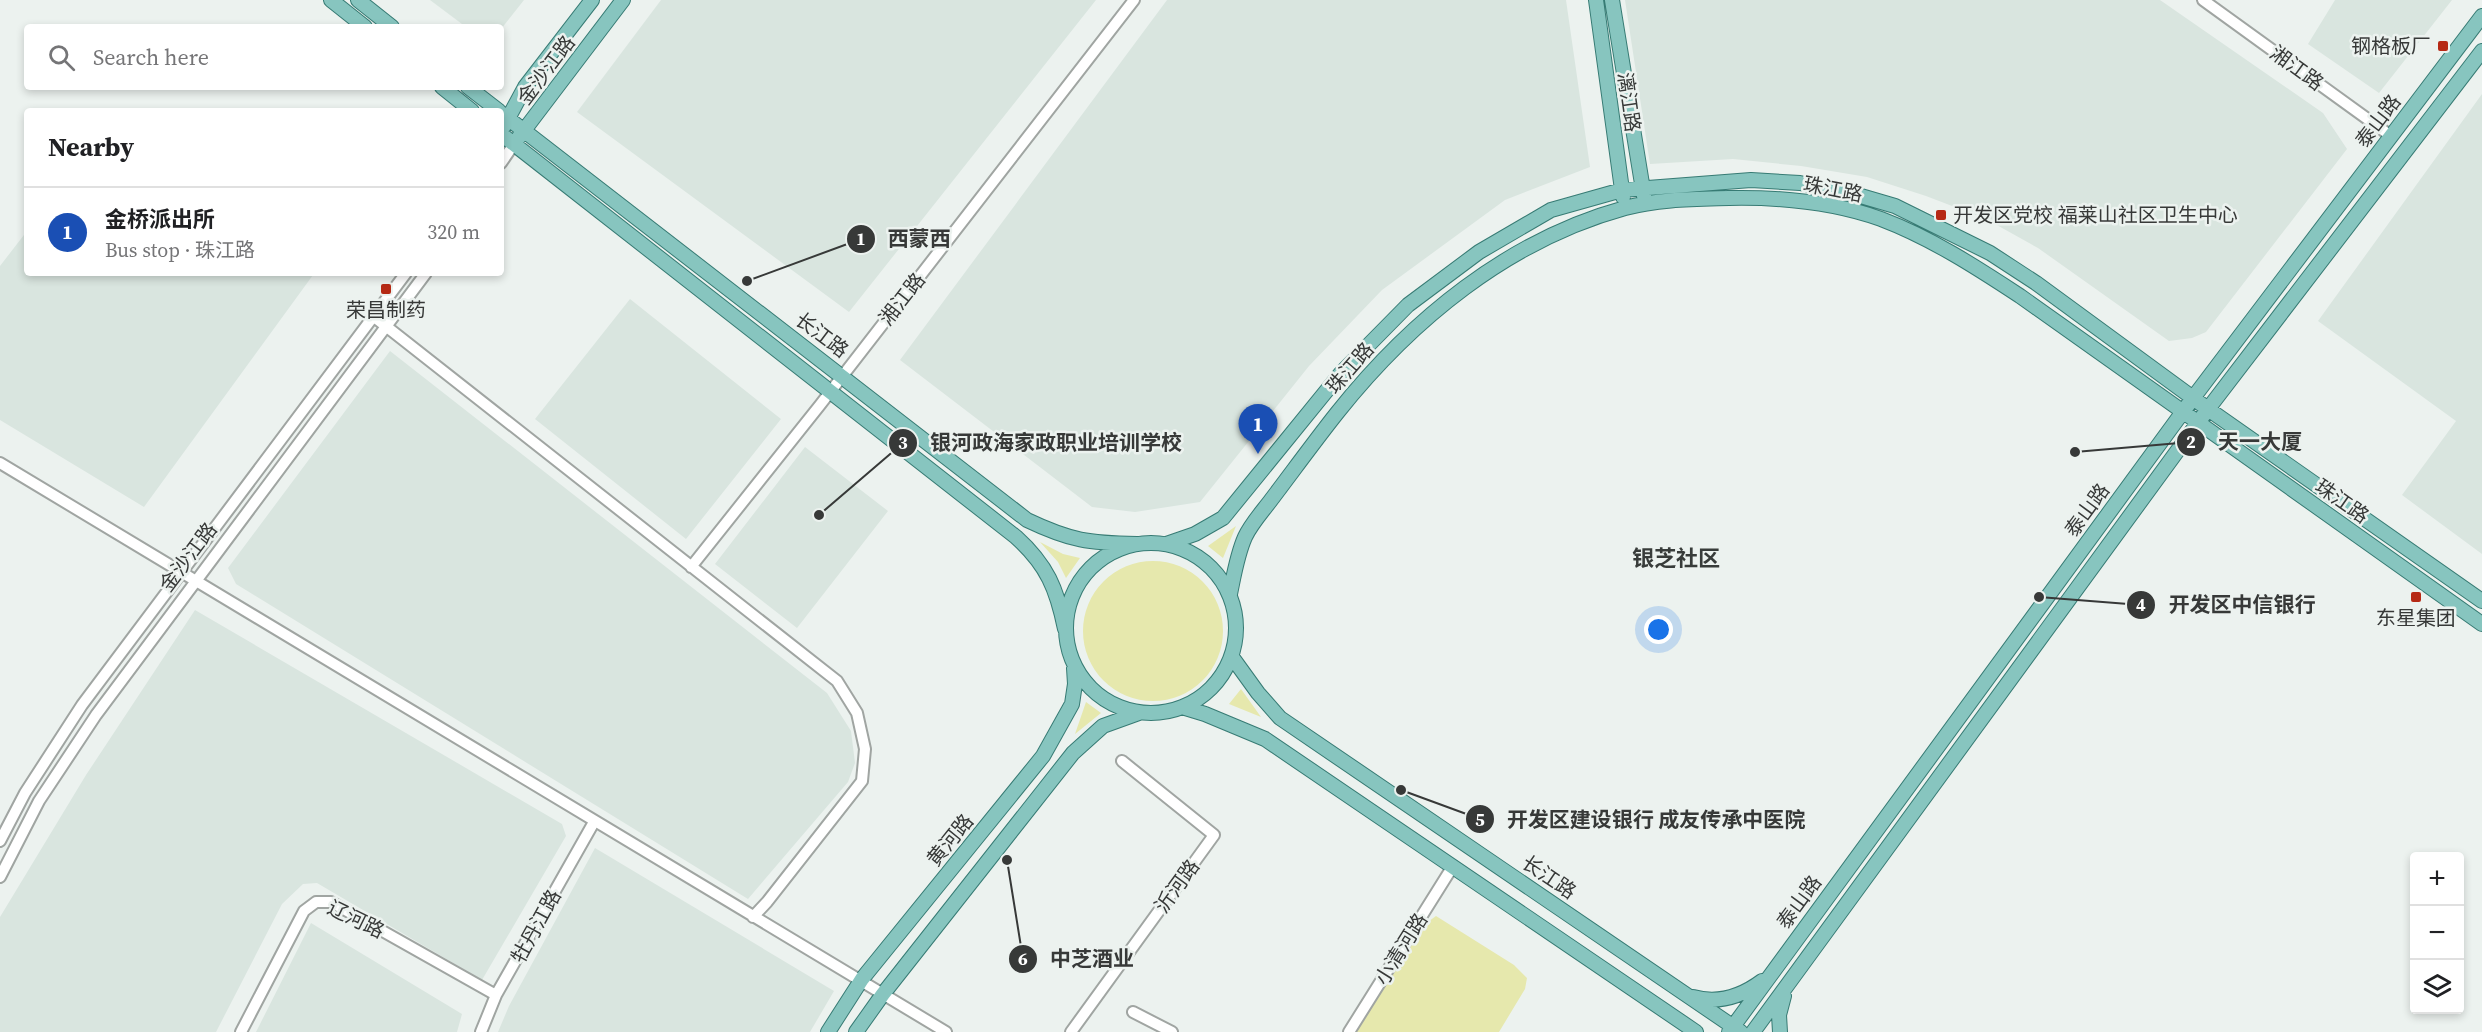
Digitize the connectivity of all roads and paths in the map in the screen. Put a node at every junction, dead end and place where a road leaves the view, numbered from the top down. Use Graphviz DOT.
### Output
graph roads {
  1 [pos="331,0"];
  2 [pos="358,0"];
  3 [pos="592,0"];
  4 [pos="623,0"];
  5 [pos="1134,0"];
  6 [pos="1596,0"];
  7 [pos="1612,0"];
  8 [pos="2203,0"];
  9 [pos="2482,16"];
  10 [pos="361,24"];
  11 [pos="388,24"];
  12 [pos="2482,51"];
  13 [pos="446,90"];
  14 [pos="472,90"];
  15 [pos="468,108"];
  16 [pos="494,108"];
  17 [pos="504,112"];
  18 [pos="504,116"];
  19 [pos="524,131"];
  20 [pos="504,136"];
  21 [pos="2391,136"];
  22 [pos="514,144"];
  23 [pos="504,159"];
  24 [pos="1642,187"];
  25 [pos="1622,190"];
  26 [pos="1645,204"];
  27 [pos="1624,208"];
  28 [pos="404,276"];
  29 [pos="424,276"];
  30 [pos="373,316"];
  31 [pos="386,327"];
  32 [pos="843,375"];
  33 [pos="830,391"];
  34 [pos="2193,398"];
  35 [pos="2208,409"];
  36 [pos="2182,413"];
  37 [pos="2198,423"];
  38 [pos="0,463"];
  39 [pos="1137,543"];
  40 [pos="1166,544"];
  41 [pos="691,567"];
  42 [pos="180,573"];
  43 [pos="194,581"];
  44 [pos="1230,594"];
  45 [pos="2482,601"];
  46 [pos="2482,624"];
  47 [pos="1065,629"];
  48 [pos="1232,657"];
  49 [pos="1073,663"];
  50 [pos="1182,707"];
  51 [pos="1139,713"];
  52 [pos="1122,761"];
  53 [pos="594,822"];
  54 [pos="0,841"];
  55 [pos="1453,866"];
  56 [pos="0,877"];
  57 [pos="753,917"];
  58 [pos="1771,974"];
  59 [pos="862,980"];
  60 [pos="1787,986"];
  61 [pos="1682,992"];
  62 [pos="883,994"];
  63 [pos="496,995"];
  64 [pos="1647,998"];
  65 [pos="1133,1012"];
  66 [pos="1734,1030"];
  67 [pos="241,1032"];
  68 [pos="481,1032"];
  69 [pos="828,1032"];
  70 [pos="856,1032"];
  71 [pos="946,1032"];
  72 [pos="1071,1032"];
  73 [pos="1172,1032"];
  74 [pos="1349,1032"];
  75 [pos="1681,1032"];
  76 [pos="1696,1032"];
  77 [pos="1753,1032"];
  78 [pos="1780,1032"];
  1 -- 10 [label="main road"];
  2 -- 11 [label="main road"];
  3 -- 17 [label="main road, 金沙江路"];
  4 -- 19 [label="main road, 金沙江路"];
  5 -- 32 [label="street, 湘江路"];
  6 -- 25 [label="main road, 漓江路"];
  7 -- 24 [label="main road, 漓江路"];
  8 -- 21 [label="street, 湘江路"];
  9 -- 21 [label="main road, 泰山路"];
  12 -- 35 [label="main road, 泰山路"];
  13 -- 15 [label="main road"];
  14 -- 16 [label="main road, 长江路"];
  18 -- 19 [label="main road, 长江路"];
  19 -- 22 [label="main road, 金沙江路"];
  19 -- 32 [label="main road, 长江路"];
  20 -- 22 [label="main road, 长江路"];
  21 -- 34 [label="main road, 泰山路"];
  22 -- 23 [label="street, 金沙江路"];
  22 -- 33 [label="main road, 长江路"];
  24 -- 25 [label="main road"];
  24 -- 26 [label="main road, 漓江路"];
  24 -- 34 [label="main road"];
  25 -- 27 [label="main road, 漓江路"];
  25 -- 40 [label="main road"];
  26 -- 27 [label="main road, 珠江路"];
  26 -- 36 [label="main road, 珠江路"];
  27 -- 44 [label="main road, 珠江路"];
  28 -- 30 [label="street, 金沙江路"];
  29 -- 31 [label="street, 金沙江路"];
  30 -- 31 [label="street"];
  30 -- 42 [label="street, 金沙江路"];
  31 -- 41 [label="street"];
  31 -- 43 [label="street, 金沙江路"];
  32 -- 33 [label="street, 湘江路"];
  32 -- 39 [label="main road, 长江路"];
  33 -- 41 [label="street, 湘江路"];
  33 -- 47 [label="main road, 长江路"];
  34 -- 35 [label="main road"];
  34 -- 36 [label="main road, 泰山路"];
  35 -- 37 [label="main road, 泰山路"];
  35 -- 45 [label="main road"];
  36 -- 37 [label="main road, 珠江路"];
  36 -- 58 [label="main road, 泰山路"];
  37 -- 46 [label="main road, 珠江路"];
  37 -- 60 [label="main road, 泰山路"];
  38 -- 42 [label="street"];
  39 -- 40 [label="main road"];
  39 -- 47 [label="main road"];
  40 -- 44 [label="main road"];
  41 -- 57 [label="street"];
  42 -- 43 [label="street"];
  42 -- 54 [label="street, 金沙江路"];
  43 -- 53 [label="street"];
  43 -- 56 [label="street, 金沙江路"];
  44 -- 48 [label="main road"];
  47 -- 49 [label="main road"];
  48 -- 50 [label="main road"];
  48 -- 61 [label="main road, 长江路"];
  49 -- 51 [label="main road"];
  49 -- 59 [label="main road, 黄河路"];
  50 -- 51 [label="main road"];
  50 -- 55 [label="main road"];
  51 -- 62 [label="main road"];
  52 -- 72 [label="street, 沂河路"];
  53 -- 57 [label="street"];
  53 -- 63 [label="street, 牡丹江路"];
  55 -- 64 [label="main road"];
  55 -- 74 [label="street, 小清河路"];
  57 -- 59 [label="street"];
  58 -- 61 [label="main road"];
  58 -- 66 [label="main road, 泰山路"];
  59 -- 62 [label="street"];
  59 -- 69 [label="main road, 黄河路"];
  60 -- 77 [label="main road, 泰山路"];
  60 -- 78 [label="main road"];
  61 -- 66 [label="main road, 长江路"];
  62 -- 70 [label="main road"];
  62 -- 71 [label="street"];
  63 -- 67 [label="street, 辽河路"];
  63 -- 68 [label="street, 牡丹江路"];
  64 -- 75 [label="main road"];
  64 -- 76 [label="main road"];
  65 -- 73 [label="street"];
}
